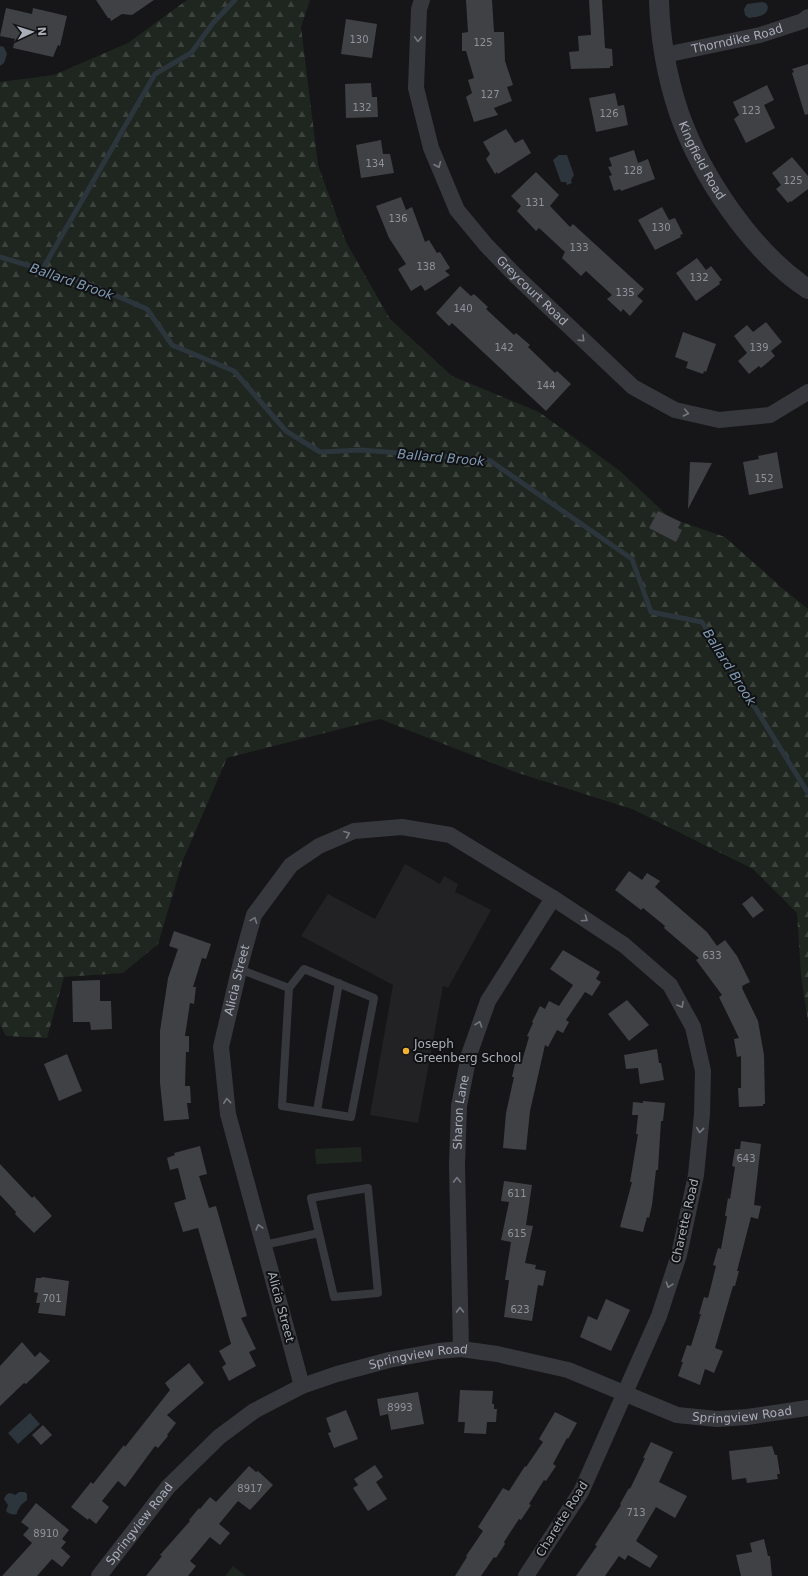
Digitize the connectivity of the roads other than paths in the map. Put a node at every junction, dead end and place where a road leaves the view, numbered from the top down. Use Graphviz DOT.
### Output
graph roads {
  1 [pos="422,0"];
  2 [pos="658,0"];
  3 [pos="808,18"];
  4 [pos="664,55"];
  5 [pos="808,289"];
  6 [pos="808,392"];
  7 [pos="553,898"];
  8 [pos="239,969"];
  9 [pos="339,983"];
  10 [pos="289,988"];
  11 [pos="317,1111"];
  12 [pos="319,1233"];
  13 [pos="264,1245"];
  14 [pos="461,1349"];
  15 [pos="302,1386"];
  16 [pos="625,1394"];
  17 [pos="808,1408"];
  18 [pos="99,1576"];
  19 [pos="526,1576"];
  1 -- 6 [label="street, Greycourt Road, one-way"];
  2 -- 4 [label="street, Kingfield Road"];
  3 -- 4 [label="street, Thorndike Road"];
  4 -- 5 [label="street, Kingfield Road"];
  8 -- 7 [label="street, Alicia Street, one-way"];
  14 -- 7 [label="street, Sharon Lane, one-way"];
  7 -- 16 [label="street, Charette Road, one-way"];
  8 -- 10 [label="lane"];
  13 -- 8 [label="street, Alicia Street, one-way"];
  9 -- 10 [label="lane"];
  9 -- 11 [label="lane"];
  9 -- 11 [label="lane"];
  10 -- 11 [label="lane"];
  12 -- 12 [label="lane"];
  12 -- 13 [label="lane"];
  13 -- 15 [label="street, Alicia Street"];
  14 -- 15 [label="street, Springview Road"];
  14 -- 16 [label="street, Springview Road"];
  15 -- 18 [label="street, Springview Road"];
  16 -- 17 [label="street, Springview Road"];
  16 -- 19 [label="street, Charette Road"];
}
